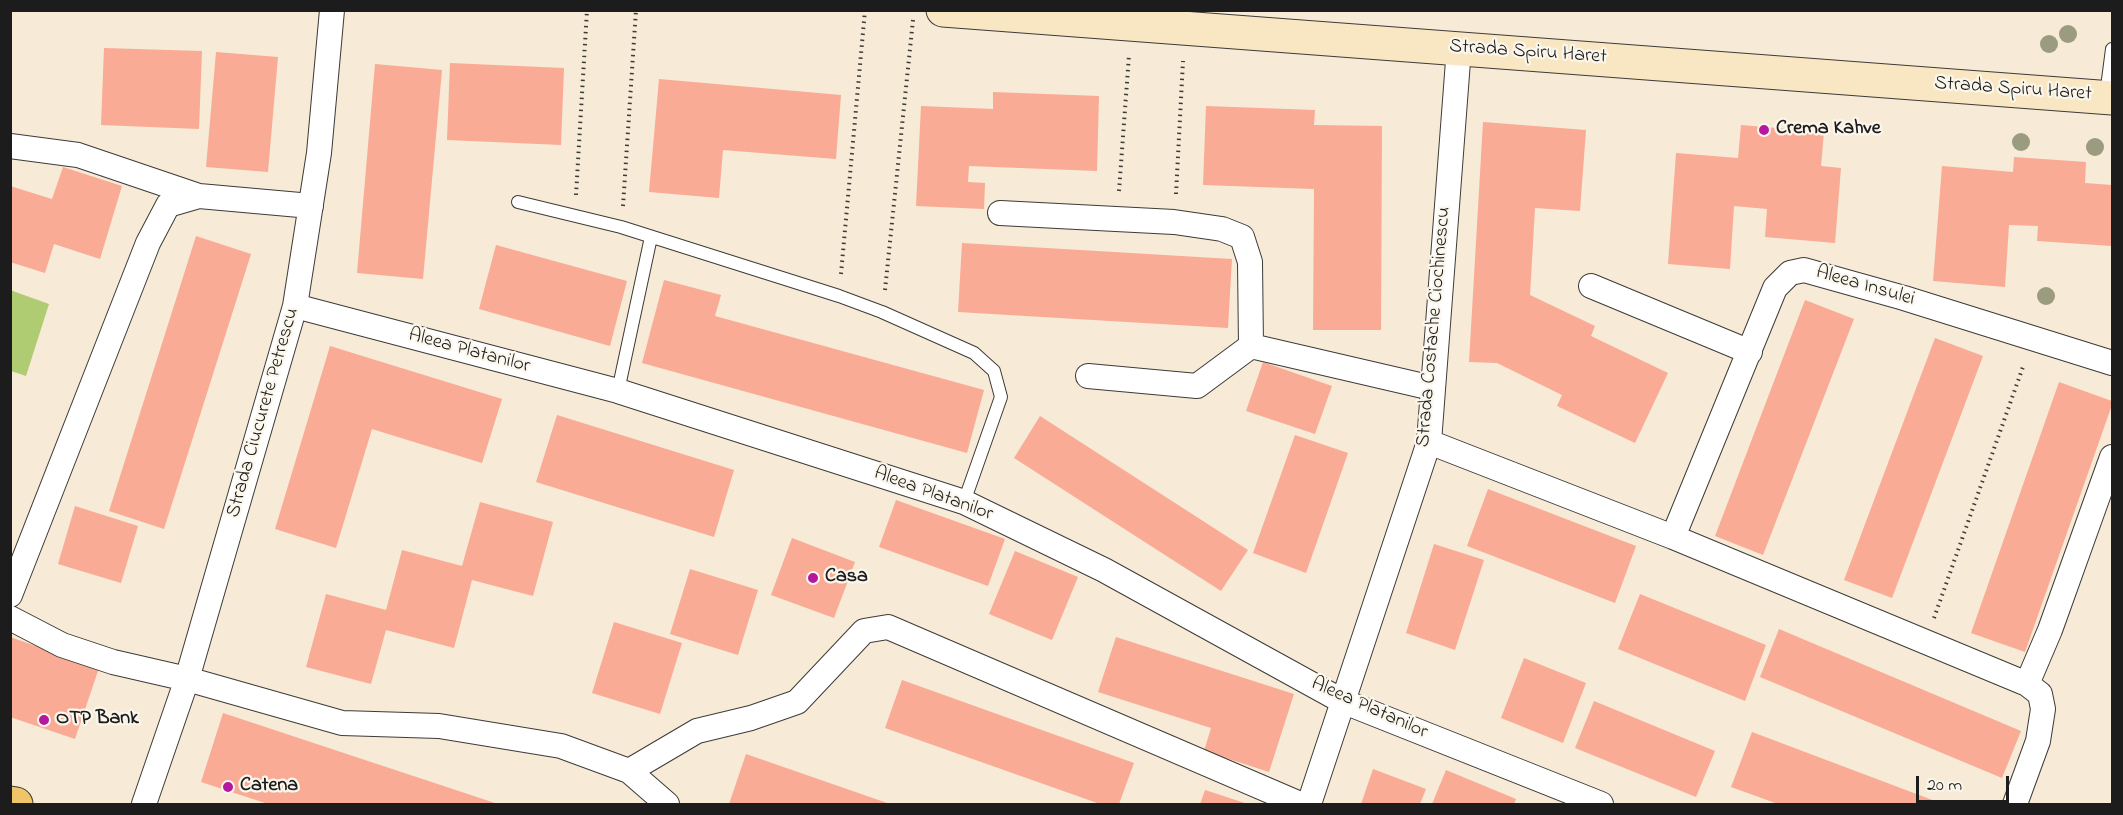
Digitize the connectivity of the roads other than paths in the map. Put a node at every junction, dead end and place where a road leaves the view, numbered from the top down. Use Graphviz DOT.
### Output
graph roads {
  1 [pos="332,10"];
  2 [pos="943,10"];
  3 [pos="1459,48"];
  4 [pos="2112,49"];
  5 [pos="2109,98"];
  6 [pos="10,146"];
  7 [pos="156,181"];
  8 [pos="199,196"];
  9 [pos="518,202"];
  10 [pos="168,205"];
  11 [pos="311,206"];
  12 [pos="999,213"];
  13 [pos="651,237"];
  14 [pos="1591,286"];
  15 [pos="296,306"];
  16 [pos="1251,346"];
  17 [pos="1750,352"];
  18 [pos="2112,363"];
  19 [pos="1088,376"];
  20 [pos="1432,388"];
  21 [pos="618,391"];
  22 [pos="1428,442"];
  23 [pos="2112,457"];
  24 [pos="964,502"];
  25 [pos="2102,515"];
  26 [pos="1673,537"];
  27 [pos="10,596"];
  28 [pos="10,618"];
  29 [pos="187,679"];
  30 [pos="2027,684"];
  31 [pos="1342,701"];
  32 [pos="629,771"];
  33 [pos="10,803"];
  34 [pos="16,804"];
  35 [pos="144,804"];
  36 [pos="667,804"];
  37 [pos="1300,804"];
  38 [pos="1309,804"];
  39 [pos="1601,804"];
  40 [pos="2015,804"];
  1 -- 11 [label="street, Strada Ciucurete Petrescu"];
  2 -- 3 [label="street, Strada Spiru Haret"];
  3 -- 5 [label="street, Strada Spiru Haret"];
  3 -- 20 [label="street, Strada Costache Ciochinescu"];
  4 -- 5 [label="lane"];
  6 -- 7 [label="street"];
  7 -- 8 [label="street"];
  7 -- 10 [label="street"];
  8 -- 10 [label="street"];
  8 -- 11 [label="street"];
  9 -- 13 [label="lane"];
  10 -- 27 [label="street"];
  11 -- 15 [label="street, Strada Ciucurete Petrescu"];
  12 -- 16 [label="street"];
  13 -- 21 [label="lane"];
  13 -- 24 [label="lane"];
  14 -- 17 [label="street"];
  15 -- 21 [label="street, Aleea Platanilor"];
  15 -- 29 [label="street, Strada Ciucurete Petrescu"];
  16 -- 19 [label="street"];
  16 -- 20 [label="street"];
  17 -- 18 [label="street, Aleea Insulei"];
  17 -- 26 [label="street, Aleea Insulei"];
  20 -- 22 [label="street, Strada Costache Ciochinescu"];
  21 -- 24 [label="street, Aleea Platanilor"];
  22 -- 26 [label="street"];
  22 -- 31 [label="street, Strada Costache Ciochinescu"];
  23 -- 25 [label="street"];
  24 -- 31 [label="street, Aleea Platanilor"];
  25 -- 30 [label="street"];
  26 -- 30 [label="street"];
  28 -- 29 [label="street"];
  29 -- 32 [label="street"];
  29 -- 35 [label="street, Strada Ciucurete Petrescu"];
  30 -- 40 [label="street"];
  31 -- 38 [label="street, Strada Costache Ciochinescu"];
  31 -- 39 [label="street, Aleea Platanilor"];
  32 -- 36 [label="street"];
  32 -- 37 [label="street"];
  33 -- 34 [label="main road"];
}
